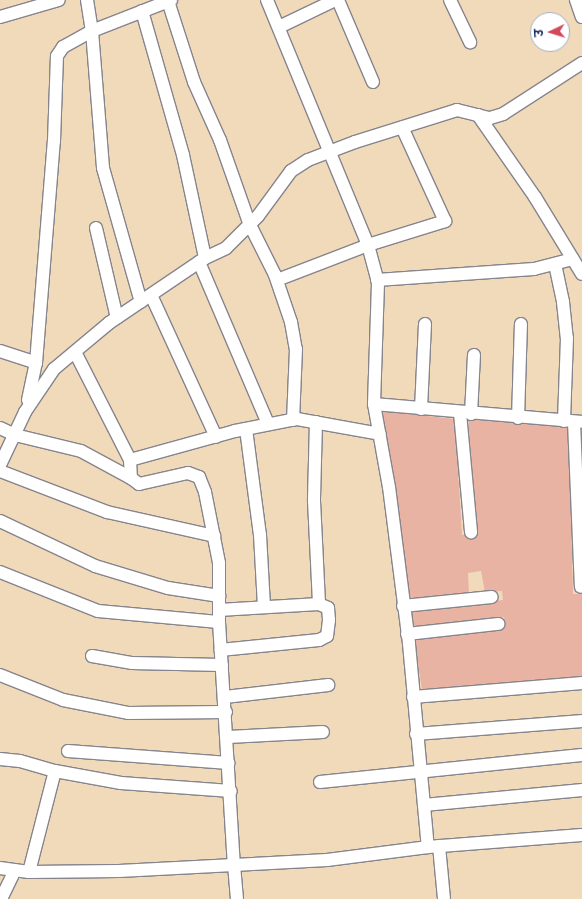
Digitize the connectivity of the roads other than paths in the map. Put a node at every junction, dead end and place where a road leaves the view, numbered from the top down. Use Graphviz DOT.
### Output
graph roads {
  1 [pos="59,0"];
  2 [pos="87,0"];
  3 [pos="267,0"];
  4 [pos="336,0"];
  5 [pos="450,0"];
  6 [pos="576,0"];
  7 [pos="170,1"];
  8 [pos="142,11"];
  9 [pos="0,17"];
  10 [pos="582,17"];
  11 [pos="280,27"];
  12 [pos="92,31"];
  13 [pos="470,42"];
  14 [pos="582,63"];
  15 [pos="373,82"];
  16 [pos="478,114"];
  17 [pos="402,127"];
  18 [pos="329,152"];
  19 [pos="250,225"];
  20 [pos="96,228"];
  21 [pos="368,245"];
  22 [pos="573,258"];
  23 [pos="202,260"];
  24 [pos="554,264"];
  25 [pos="582,274"];
  26 [pos="277,280"];
  27 [pos="377,280"];
  28 [pos="151,295"];
  29 [pos="141,302"];
  30 [pos="117,318"];
  31 [pos="425,324"];
  32 [pos="521,324"];
  33 [pos="0,351"];
  34 [pos="75,352"];
  35 [pos="474,355"];
  36 [pos="36,363"];
  37 [pos="374,404"];
  38 [pos="421,409"];
  39 [pos="25,412"];
  40 [pos="466,414"];
  41 [pos="518,418"];
  42 [pos="293,420"];
  43 [pos="316,422"];
  44 [pos="573,422"];
  45 [pos="268,424"];
  46 [pos="0,428"];
  47 [pos="246,429"];
  48 [pos="380,434"];
  49 [pos="14,435"];
  50 [pos="216,437"];
  51 [pos="130,460"];
  52 [pos="0,465"];
  53 [pos="131,478"];
  54 [pos="0,521"];
  55 [pos="471,532"];
  56 [pos="214,536"];
  57 [pos="0,572"];
  58 [pos="581,587"];
  59 [pos="219,596"];
  60 [pos="492,597"];
  61 [pos="319,604"];
  62 [pos="403,606"];
  63 [pos="264,607"];
  64 [pos="219,616"];
  65 [pos="498,624"];
  66 [pos="407,634"];
  67 [pos="221,650"];
  68 [pos="92,656"];
  69 [pos="222,665"];
  70 [pos="0,675"];
  71 [pos="582,683"];
  72 [pos="328,685"];
  73 [pos="225,697"];
  74 [pos="413,697"];
  75 [pos="226,712"];
  76 [pos="582,721"];
  77 [pos="323,732"];
  78 [pos="416,734"];
  79 [pos="228,737"];
  80 [pos="68,751"];
  81 [pos="582,755"];
  82 [pos="0,759"];
  83 [pos="229,763"];
  84 [pos="55,771"];
  85 [pos="420,772"];
  86 [pos="320,782"];
  87 [pos="582,790"];
  88 [pos="230,791"];
  89 [pos="424,805"];
  90 [pos="582,835"];
  91 [pos="433,847"];
  92 [pos="234,865"];
  93 [pos="0,868"];
  94 [pos="15,870"];
  95 [pos="29,872"];
  96 [pos="1,899"];
  97 [pos="237,899"];
  98 [pos="444,899"];
  1 -- 9 [label="street"];
  2 -- 12 [label="street"];
  3 -- 11 [label="street"];
  4 -- 11 [label="street"];
  4 -- 15 [label="street"];
  5 -- 13 [label="street"];
  6 -- 10 [label="street"];
  7 -- 8 [label="street"];
  7 -- 19 [label="street"];
  8 -- 12 [label="street"];
  8 -- 23 [label="street"];
  11 -- 18 [label="street"];
  12 -- 29 [label="street"];
  12 -- 36 [label="street"];
  14 -- 16 [label="street"];
  16 -- 17 [label="street"];
  16 -- 22 [label="street"];
  17 -- 18 [label="street"];
  17 -- 21 [label="street"];
  18 -- 19 [label="street"];
  18 -- 21 [label="street"];
  19 -- 23 [label="street"];
  19 -- 26 [label="street"];
  20 -- 30 [label="street"];
  21 -- 26 [label="street"];
  21 -- 27 [label="street"];
  22 -- 24 [label="street"];
  22 -- 25 [label="street"];
  23 -- 28 [label="street"];
  23 -- 45 [label="street"];
  24 -- 27 [label="street"];
  24 -- 44 [label="street"];
  26 -- 42 [label="street"];
  27 -- 37 [label="street"];
  28 -- 29 [label="street"];
  28 -- 50 [label="street"];
  29 -- 30 [label="street"];
  30 -- 34 [label="street"];
  31 -- 38 [label="street"];
  32 -- 41 [label="street"];
  33 -- 36 [label="street"];
  34 -- 39 [label="street"];
  34 -- 51 [label="street"];
  35 -- 40 [label="street"];
  36 -- 39 [label="street"];
  37 -- 38 [label="street"];
  37 -- 48 [label="street"];
  38 -- 40 [label="street"];
  39 -- 49 [label="street"];
  40 -- 41 [label="street"];
  40 -- 55 [label="street"];
  41 -- 44 [label="street"];
  42 -- 43 [label="street"];
  42 -- 45 [label="street"];
  43 -- 48 [label="street"];
  43 -- 61 [label="street"];
  44 -- 58 [label="street"];
  45 -- 47 [label="street"];
  46 -- 49 [label="street"];
  47 -- 50 [label="street"];
  47 -- 63 [label="street"];
  48 -- 62 [label="street"];
  49 -- 52 [label="street"];
  49 -- 53 [label="street"];
  50 -- 51 [label="street"];
  51 -- 53 [label="street"];
  52 -- 56 [label="street"];
  53 -- 56 [label="street"];
  54 -- 59 [label="street"];
  56 -- 59 [label="street"];
  57 -- 64 [label="street"];
  59 -- 64 [label="street"];
  60 -- 62 [label="street"];
  61 -- 63 [label="street"];
  61 -- 67 [label="street"];
  62 -- 66 [label="street"];
  63 -- 64 [label="street"];
  64 -- 67 [label="street"];
  65 -- 66 [label="street"];
  66 -- 74 [label="street"];
  67 -- 69 [label="street"];
  68 -- 69 [label="street"];
  69 -- 73 [label="street"];
  70 -- 75 [label="street"];
  71 -- 74 [label="street"];
  72 -- 73 [label="street"];
  73 -- 75 [label="street"];
  74 -- 78 [label="street"];
  75 -- 79 [label="street"];
  76 -- 78 [label="street"];
  77 -- 79 [label="street"];
  78 -- 85 [label="street"];
  79 -- 83 [label="street"];
  80 -- 83 [label="street"];
  81 -- 85 [label="street"];
  82 -- 84 [label="street"];
  83 -- 88 [label="street"];
  84 -- 88 [label="street"];
  84 -- 95 [label="street"];
  85 -- 86 [label="street"];
  85 -- 89 [label="street"];
  87 -- 89 [label="street"];
  88 -- 92 [label="street"];
  89 -- 91 [label="street"];
  90 -- 91 [label="street"];
  91 -- 92 [label="street"];
  91 -- 98 [label="street"];
  92 -- 95 [label="street"];
  92 -- 97 [label="street"];
  93 -- 94 [label="street"];
  94 -- 95 [label="street"];
  94 -- 96 [label="street"];
}
